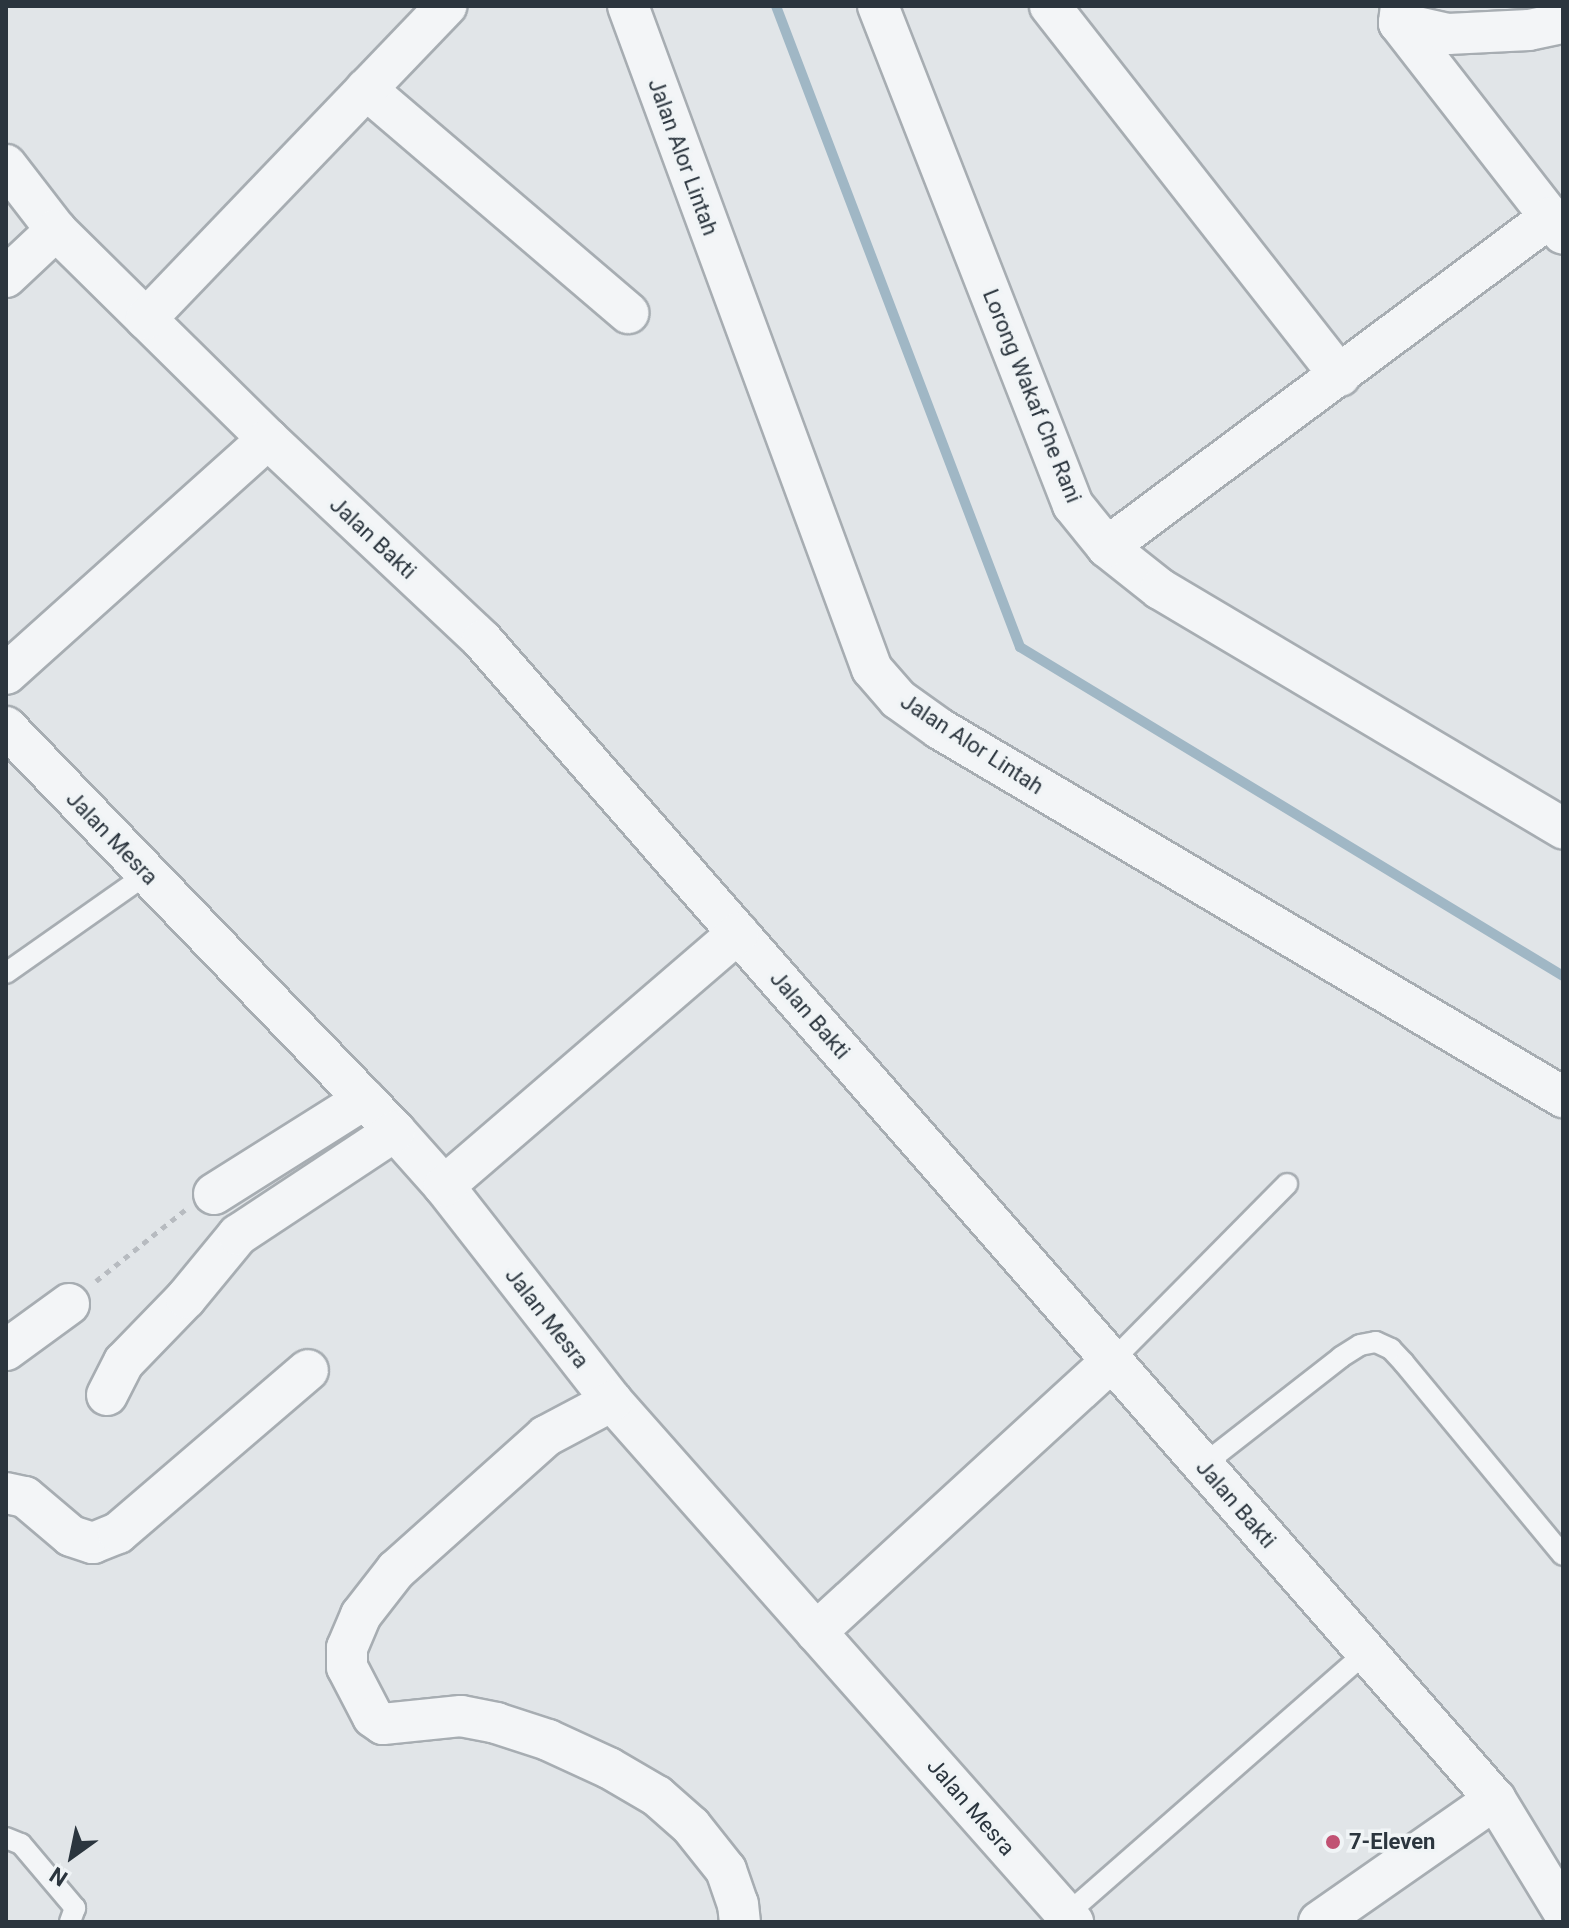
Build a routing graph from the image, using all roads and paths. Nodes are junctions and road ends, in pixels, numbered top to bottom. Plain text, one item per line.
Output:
1 (446, 6) edge
2 (628, 6) edge
3 (878, 6) edge
4 (1050, 6) edge
5 (1400, 14) edge
6 (1563, 23) edge
7 (366, 89) junction
8 (6, 165) edge
9 (1556, 226) edge
10 (56, 230) junction
11 (6, 277) edge
12 (628, 313) dead end
13 (146, 319) junction
14 (1340, 376) junction
15 (268, 439) junction
16 (1107, 547) junction
17 (6, 674) edge
18 (6, 727) edge
19 (1563, 828) edge
20 (147, 874) junction
21 (738, 933) junction
22 (6, 973) edge
23 (1563, 1097) edge
24 (365, 1099) junction
25 (395, 1131) junction
26 (1287, 1184) dead end
27 (444, 1186) junction
28 (214, 1194) joint
29 (69, 1304) joint
30 (6, 1350) edge
31 (1112, 1361) junction
32 (308, 1370) dead end
33 (107, 1395) dead end
34 (612, 1401) junction
35 (1203, 1465) junction
36 (6, 1493) edge
37 (1563, 1555) edge
38 (816, 1632) junction
39 (1366, 1652) junction
40 (1495, 1799) junction
41 (6, 1838) edge
42 (1563, 1911) edge
43 (1070, 1918) edge
44 (70, 1922) edge
45 (740, 1922) edge
46 (1319, 1922) edge

1 - 7 street
2 - 23 street, Jalan Alor Lintah
3 - 16 street, Lorong Wakaf Che Rani
4 - 14 street
5 - 6 street
5 - 9 street
7 - 12 street
7 - 13 street
8 - 10 street, Jalan Bakti
9 - 14 street
10 - 11 street
10 - 13 street, Jalan Bakti
13 - 15 street, Jalan Bakti
14 - 16 street
15 - 17 street
15 - 21 street, Jalan Bakti
16 - 19 street, Lorong Wakaf Che Rani
18 - 20 street, Jalan Mesra
20 - 22 lane
20 - 24 street, Jalan Mesra
21 - 27 street
21 - 31 street, Jalan Bakti
24 - 25 street, Jalan Mesra
24 - 28 street
25 - 27 street, Jalan Mesra
25 - 33 street
26 - 31 lane
27 - 34 street, Jalan Mesra
28 - 29 path
29 - 30 street
31 - 35 street, Jalan Bakti
31 - 38 street
32 - 36 street
34 - 38 street, Jalan Mesra
34 - 45 street
35 - 37 lane
35 - 39 street, Jalan Bakti
38 - 43 street, Jalan Mesra
39 - 40 street, Jalan Bakti
39 - 43 lane
40 - 42 street, Jalan Bakti
40 - 46 street
41 - 44 lane

